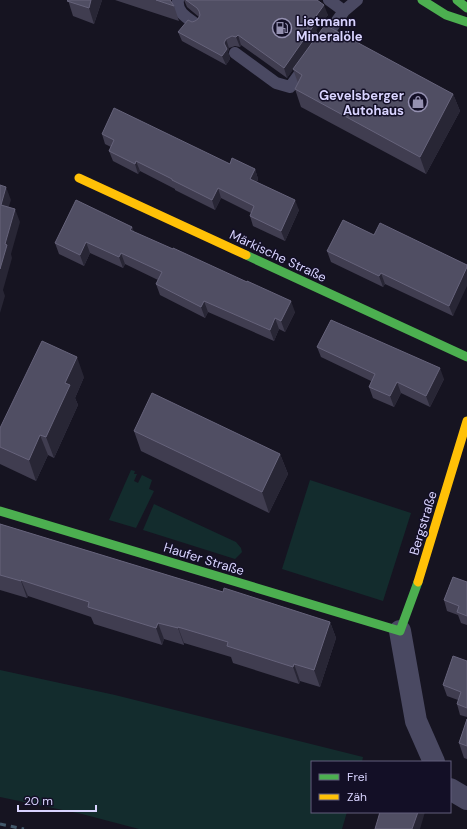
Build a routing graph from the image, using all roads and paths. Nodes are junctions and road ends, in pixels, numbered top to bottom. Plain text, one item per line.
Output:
1 (178, 0) edge
2 (329, 0) edge
3 (357, 0) edge
4 (422, 0) edge
5 (457, 0) edge
6 (467, 8) edge
7 (344, 11) junction
8 (467, 22) edge
9 (196, 24) edge
10 (235, 53) dead end
11 (79, 178) dead end
12 (467, 357) edge
13 (467, 421) edge
14 (0, 511) edge
15 (400, 631) junction
16 (434, 761) edge
17 (451, 790) edge
18 (467, 799) edge

1 - 9 lane
2 - 7 lane
3 - 7 lane
4 - 8 street
5 - 6 street
7 - 10 lane
11 - 12 street, Märkische Straße
13 - 15 street, Bergstraße
14 - 15 street, Haufer Straße
15 - 16 street
17 - 18 street

